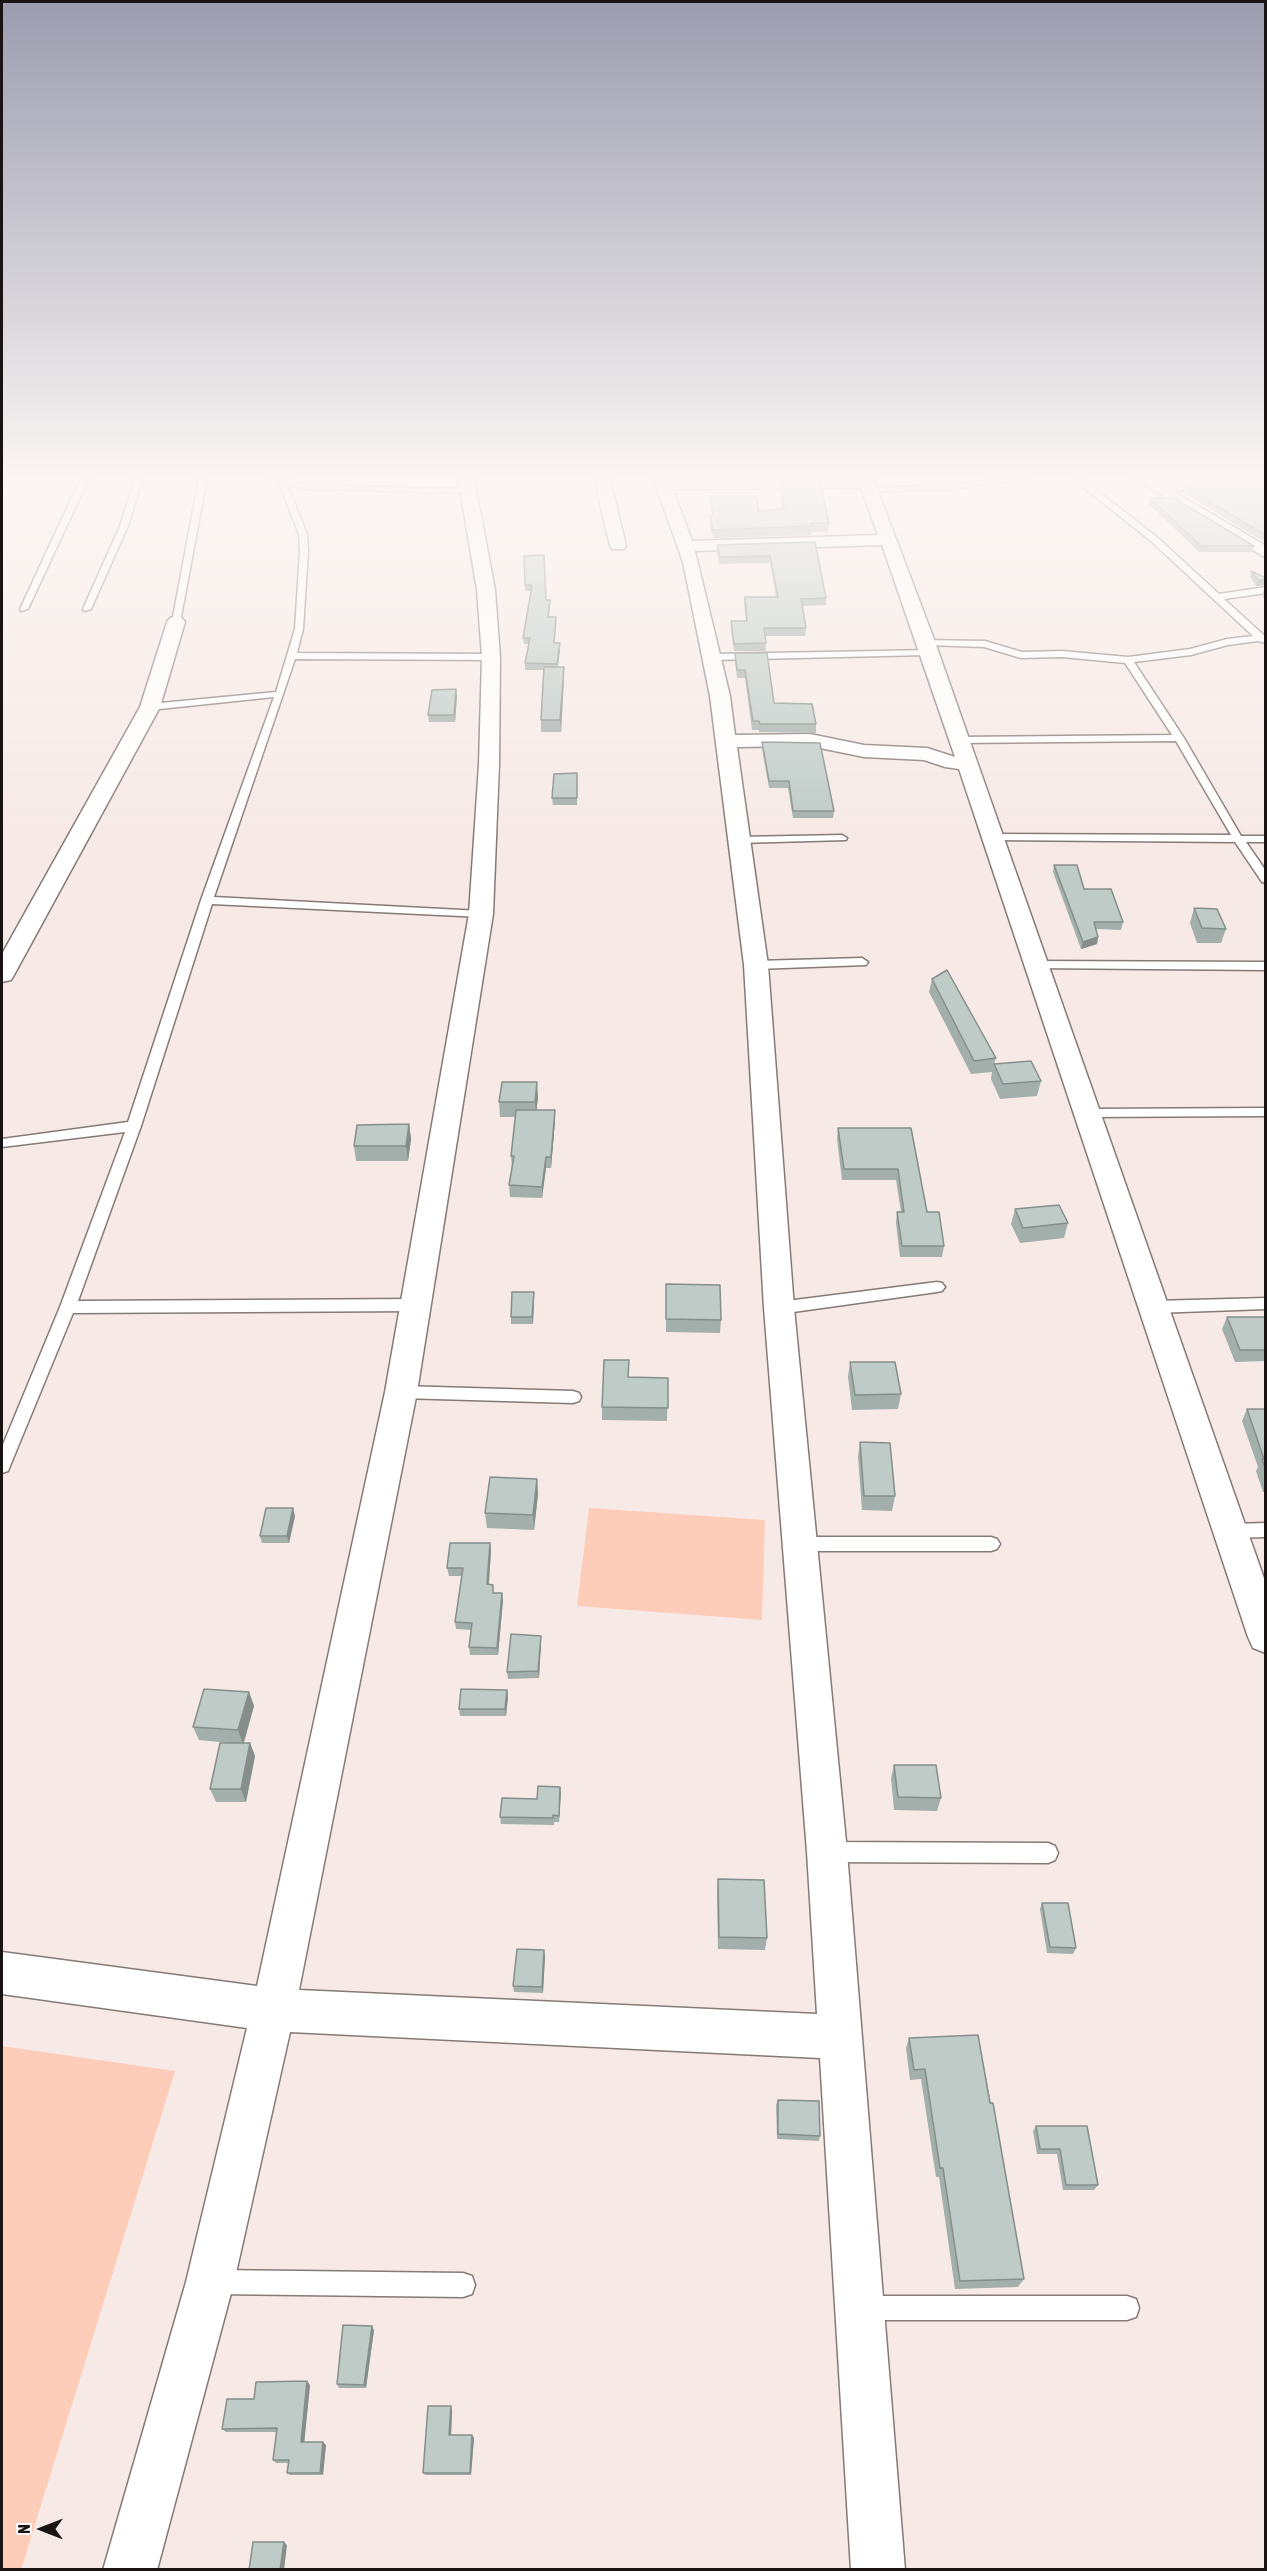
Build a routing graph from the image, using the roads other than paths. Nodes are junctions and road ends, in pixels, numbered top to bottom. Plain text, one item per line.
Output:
1 (29, 598) edge
2 (92, 598) edge
3 (181, 598) edge
4 (301, 598) edge
5 (487, 598) edge
6 (699, 598) edge
7 (908, 598) edge
8 (1219, 598) edge
9 (24, 609) dead end
10 (87, 609) dead end
11 (176, 622) joint
12 (1262, 640) edge
13 (927, 647) junction
14 (291, 656) junction
15 (491, 657) junction
16 (712, 657) junction
17 (1128, 660) junction
18 (280, 694) junction
19 (150, 707) junction
20 (1179, 738) junction
21 (725, 741) junction
22 (962, 751) junction
23 (992, 837) junction
24 (842, 838) dead end
25 (1238, 839) junction
26 (1266, 839) edge
27 (739, 840) junction
28 (1266, 880) edge
29 (207, 900) junction
30 (480, 914) junction
31 (862, 962) dead end
32 (756, 965) junction
33 (1035, 965) junction
34 (1266, 966) edge
35 (2, 975) edge
36 (1266, 1112) edge
37 (1086, 1113) junction
38 (134, 1126) junction
39 (2, 1143) edge
40 (937, 1287) dead end
41 (1266, 1303) edge
42 (417, 1305) junction
43 (68, 1306) junction
44 (1154, 1307) junction
45 (779, 1308) junction
46 (401, 1392) junction
47 (573, 1397) dead end
48 (2, 1466) edge
49 (1266, 1530) edge
50 (1230, 1531) junction
51 (800, 1544) junction
52 (991, 1544) dead end
53 (1266, 1637) edge
54 (827, 1852) junction
55 (1048, 1853) dead end
56 (2, 1973) edge
57 (273, 2010) junction
58 (841, 2037) junction
59 (210, 2282) junction
60 (463, 2285) dead end
61 (861, 2308) junction
62 (1127, 2308) dead end
63 (130, 2570) edge
64 (878, 2570) edge

1 - 9 lane
2 - 10 lane
3 - 11 lane
4 - 14 lane
5 - 15 street
6 - 16 street
7 - 13 street
8 - 12 lane
11 - 19 street
12 - 17 lane
13 - 16 lane
13 - 17 lane
13 - 22 street
14 - 15 lane
14 - 18 lane
15 - 30 street
16 - 21 street
17 - 20 lane
18 - 19 lane
18 - 29 lane
19 - 35 street
20 - 22 lane
20 - 25 lane
21 - 22 street
21 - 27 street
22 - 23 street
23 - 25 lane
23 - 33 street
24 - 27 lane
25 - 26 lane
25 - 28 lane
27 - 32 street
29 - 30 lane
29 - 38 lane
30 - 42 street
31 - 32 lane
32 - 45 street
33 - 34 lane
33 - 37 street
36 - 37 lane
37 - 44 street
38 - 39 lane
38 - 43 lane
40 - 45 lane
41 - 44 lane
42 - 43 lane
42 - 46 street
43 - 48 lane
44 - 50 street
45 - 51 street
46 - 47 lane
46 - 57 street
49 - 50 lane
50 - 53 street
51 - 52 lane
51 - 54 street
54 - 55 lane
54 - 58 street
56 - 57 street
57 - 58 street
57 - 59 street
58 - 61 street
59 - 60 lane
59 - 63 street
61 - 62 lane
61 - 64 street

